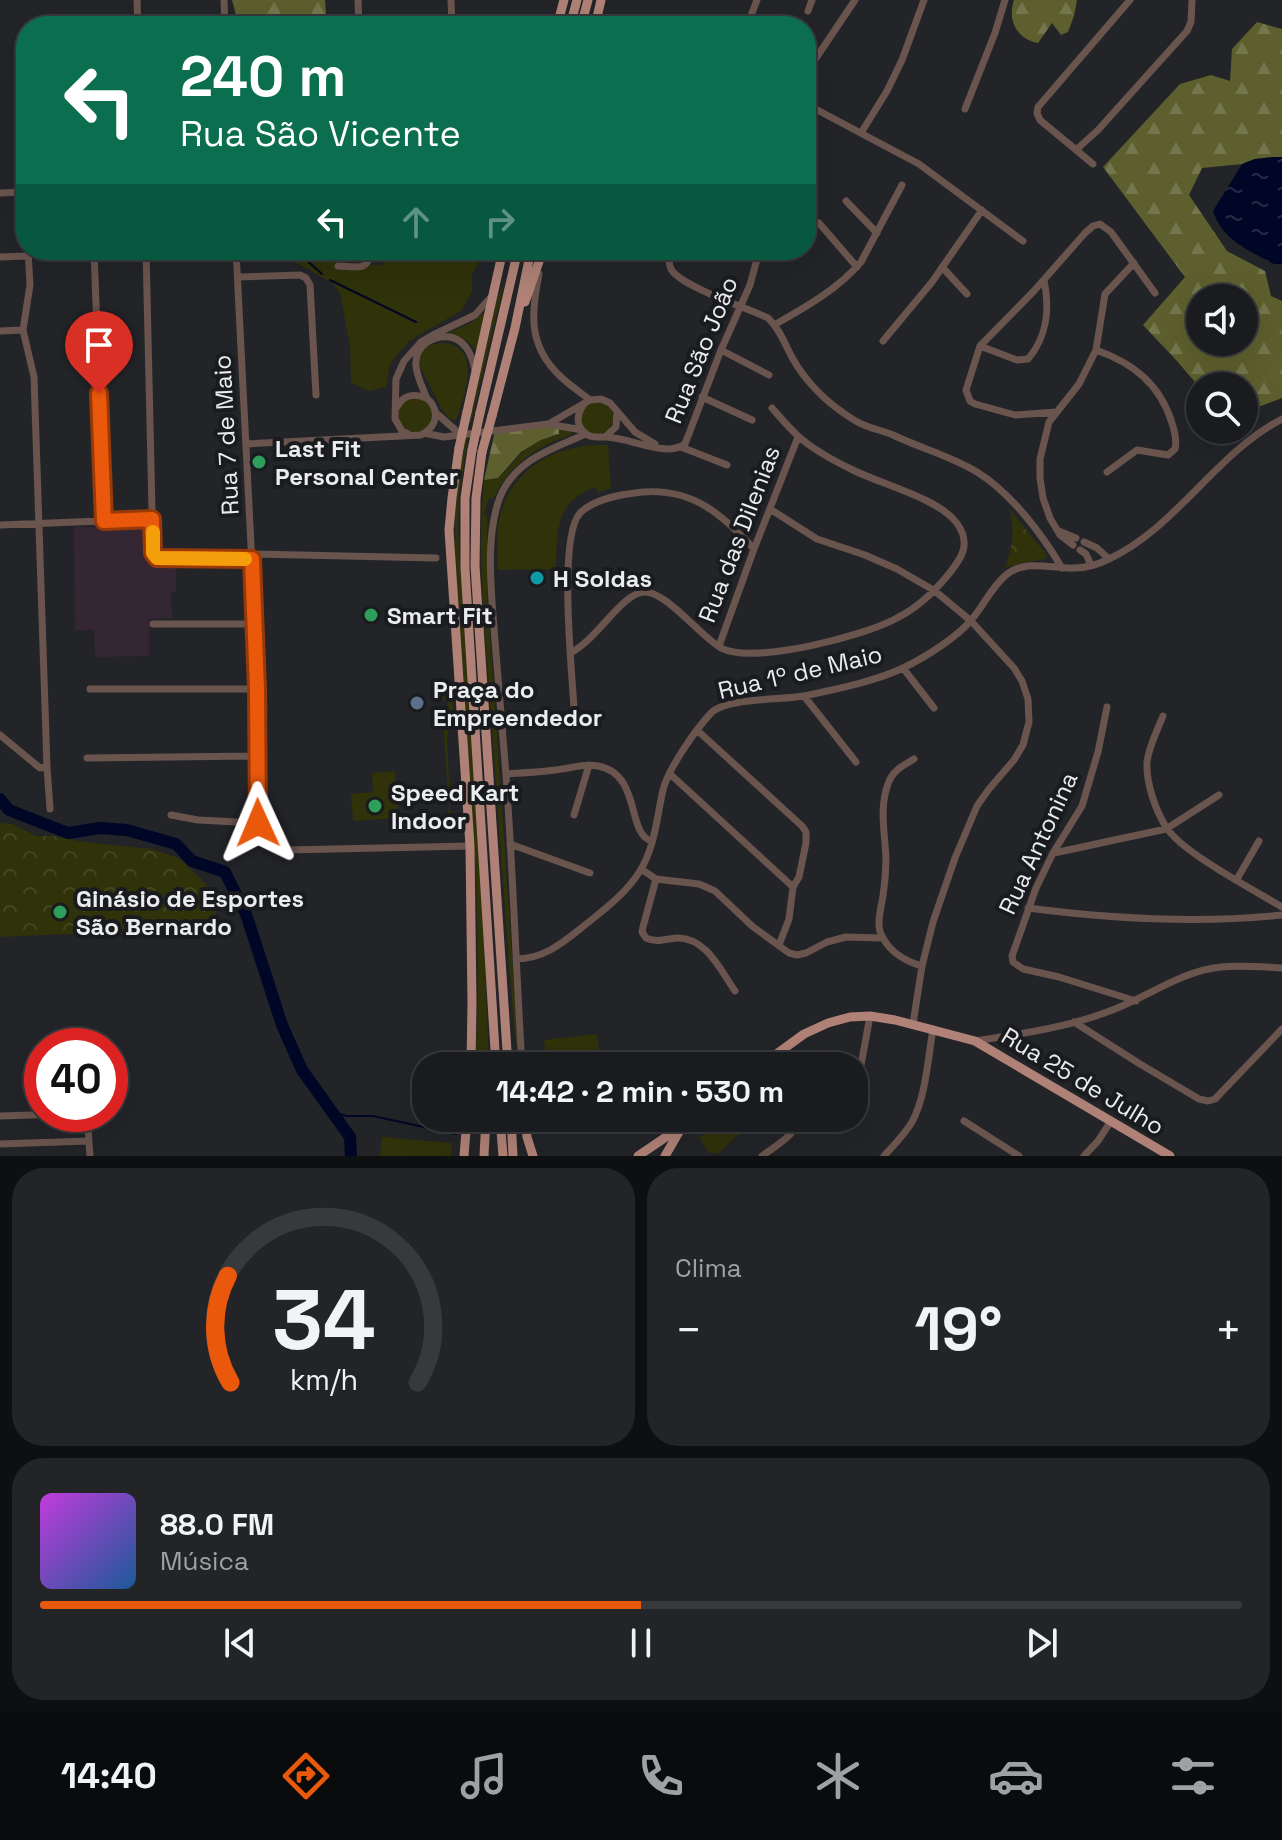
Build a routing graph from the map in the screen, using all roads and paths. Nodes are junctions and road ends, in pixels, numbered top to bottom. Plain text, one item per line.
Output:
1 (812, 0) edge
2 (855, 0) edge
3 (924, 0) edge
4 (1005, 0) edge
5 (1130, 0) edge
6 (1192, 0) edge
7 (808, 11) dead end
8 (816, 58) edge
9 (816, 109) edge
10 (965, 109) dead end
11 (861, 133) junction
12 (1077, 149) junction
13 (1093, 164) dead end
14 (902, 185) dead end
15 (846, 201) dead end
16 (982, 210) junction
17 (819, 223) dead end
18 (877, 233) junction
19 (1023, 241) dead end
20 (28, 260) edge
21 (94, 260) edge
22 (146, 260) edge
23 (237, 260) edge
24 (370, 260) edge
25 (501, 260) edge
26 (511, 260) edge
27 (514, 260) edge
28 (529, 260) edge
29 (540, 260) edge
30 (541, 260) edge
31 (669, 260) edge
32 (756, 260) edge
33 (1134, 263) junction
34 (338, 266) dead end
35 (857, 267) junction
36 (942, 267) junction
37 (238, 277) junction
38 (1044, 280) junction
39 (1155, 293) dead end
40 (967, 294) dead end
41 (493, 295) junction
42 (740, 306) junction
43 (776, 324) junction
44 (515, 328) junction
45 (23, 330) junction
46 (0, 331) edge
47 (883, 341) dead end
48 (980, 346) junction
49 (721, 350) junction
50 (1096, 350) junction
51 (476, 372) junction
52 (769, 375) dead end
53 (316, 395) dead end
54 (702, 397) junction
55 (426, 398) junction
56 (587, 402) junction
57 (772, 408) dead end
58 (396, 409) junction
59 (617, 411) junction
60 (1056, 412) junction
61 (436, 413) junction
62 (1282, 419) edge
63 (752, 420) dead end
64 (397, 424) junction
65 (548, 424) junction
66 (584, 432) junction
67 (424, 433) junction
68 (409, 434) junction
69 (460, 434) junction
70 (390, 436) junction
71 (604, 437) junction
72 (798, 437) junction
73 (246, 444) junction
74 (681, 447) junction
75 (664, 449) junction
76 (477, 451) junction
77 (727, 465) dead end
78 (1107, 472) dead end
79 (770, 509) junction
80 (152, 519) junction
81 (104, 521) junction
82 (40, 524) junction
83 (0, 525) edge
84 (1078, 544) junction
85 (754, 549) junction
86 (252, 556) junction
87 (436, 558) dead end
88 (1109, 559) junction
89 (1091, 565) junction
90 (1062, 568) junction
91 (935, 591) junction
92 (971, 621) junction
93 (153, 624) dead end
94 (255, 624) junction
95 (719, 646) junction
96 (570, 653) junction
97 (903, 668) junction
98 (90, 689) dead end
99 (257, 689) junction
100 (804, 696) junction
101 (1107, 707) dead end
102 (574, 708) dead end
103 (934, 708) dead end
104 (1163, 716) dead end
105 (698, 731) junction
106 (0, 735) edge
107 (257, 756) junction
108 (87, 758) dead end
109 (914, 759) dead end
110 (856, 762) dead end
111 (589, 765) junction
112 (47, 767) junction
113 (506, 774) junction
114 (670, 774) junction
115 (1219, 795) dead end
116 (50, 809) dead end
117 (171, 815) dead end
118 (574, 815) dead end
119 (258, 823) junction
120 (1166, 829) junction
121 (652, 841) junction
122 (1259, 841) dead end
123 (510, 844) junction
124 (470, 846) junction
125 (1053, 853) junction
126 (641, 869) junction
127 (590, 873) dead end
128 (656, 879) junction
129 (1237, 879) junction
130 (793, 887) junction
131 (1282, 907) edge
132 (1028, 908) junction
133 (1282, 915) edge
134 (882, 938) junction
135 (779, 945) junction
136 (516, 959) junction
137 (922, 966) junction
138 (1282, 968) edge
139 (735, 991) dead end
140 (1136, 1001) junction
141 (870, 1016) junction
142 (506, 1019) junction
143 (1074, 1022) junction
144 (913, 1024) junction
145 (933, 1029) junction
146 (1282, 1029) edge
147 (975, 1041) junction
148 (495, 1049) junction
149 (471, 1052) edge
150 (494, 1052) edge
151 (495, 1052) edge
152 (507, 1052) edge
153 (512, 1052) edge
154 (521, 1052) edge
155 (778, 1052) edge
156 (863, 1052) edge
157 (24, 1115) edge
158 (0, 1116) edge
159 (964, 1121) dead end
160 (1111, 1121) junction
161 (88, 1132) edge
162 (466, 1132) edge
163 (485, 1132) edge
164 (501, 1132) edge
165 (512, 1132) edge
166 (526, 1132) edge
167 (676, 1132) edge
168 (679, 1132) edge
169 (792, 1132) edge
170 (88, 1141) junction
171 (0, 1144) edge
172 (90, 1156) edge
173 (464, 1156) edge
174 (484, 1156) edge
175 (503, 1156) edge
176 (513, 1156) edge
177 (533, 1156) edge
178 (638, 1156) edge
179 (665, 1156) edge
180 (762, 1156) edge
181 (884, 1156) edge
182 (1019, 1156) edge
183 (1084, 1156) edge
184 (1170, 1156) edge

1 - 7 street
2 - 8 street
3 - 11 street
4 - 10 street
5 - 12 street
6 - 12 street
9 - 11 street
11 - 16 street
12 - 13 street
14 - 18 street
15 - 18 street
16 - 19 street
16 - 36 street
17 - 35 street
18 - 35 street
20 - 45 street
21 - 81 street
22 - 80 street
23 - 37 street, Rua 7 de Maio
24 - 34 street
25 - 41 main road
26 - 41 main road
27 - 76 main road, bridge
28 - 44 main road
29 - 44 main road
30 - 56 street
31 - 42 street
32 - 42 street, Rua São João
33 - 38 street
33 - 39 street
33 - 50 street
35 - 43 street
36 - 40 street
36 - 47 street
37 - 53 street
37 - 73 street, Rua 7 de Maio
38 - 48 street
38 - 48 street
41 - 51 main road
41 - 58 street
42 - 43 street
42 - 49 street, Rua São João
43 - 90 street
44 - 76 main road, bridge
45 - 46 street
45 - 82 street
48 - 60 street
49 - 52 street
49 - 54 street, Rua São João
50 - 60 street
50 - 78 street
51 - 55 street
51 - 124 main road, bridge
54 - 63 street
54 - 74 street, Rua São João
55 - 58 street
55 - 61 street
56 - 59 street
56 - 65 street
56 - 66 street
57 - 72 street
58 - 64 street
59 - 71 street
59 - 75 street, Rua São João
60 - 84 street
61 - 67 street
61 - 69 street
62 - 88 street, Rua 1º de Maio
64 - 68 street
64 - 70 street
65 - 66 street
65 - 69 street
66 - 71 street
66 - 113 street
67 - 68 street
67 - 69 street
68 - 70 street
70 - 73 street
71 - 75 street, Rua São João
72 - 79 street, Rua das Dilenias
72 - 91 street
73 - 86 street, Rua 7 de Maio
74 - 75 street, Rua São João
74 - 77 street
76 - 142 main road
76 - 148 main road
79 - 85 street, Rua das Dilenias
79 - 91 street
80 - 81 street
80 - 86 street
81 - 82 street
82 - 83 street
82 - 112 street
84 - 88 street
84 - 89 street
85 - 95 street, Rua das Dilenias
85 - 96 street
86 - 87 street
86 - 94 street, Rua 7 de Maio
88 - 89 street, Rua 1º de Maio
89 - 90 street, Rua 1º de Maio
90 - 92 street, Rua 1º de Maio
91 - 92 street
91 - 95 street
92 - 97 street, Rua 1º de Maio
92 - 137 street
93 - 94 street
94 - 99 street, Rua 7 de Maio
95 - 96 street
96 - 102 street
97 - 100 street, Rua 1º de Maio
97 - 103 street
98 - 99 street
99 - 107 street, Rua 7 de Maio
100 - 105 street, Rua 1º de Maio
100 - 110 street
101 - 125 street, Rua Antonina
104 - 120 street
105 - 114 street, Rua 1º de Maio
105 - 130 street
106 - 112 street
107 - 108 street
107 - 119 street, Rua 7 de Maio
109 - 134 street
111 - 113 street
111 - 118 street
111 - 121 street
112 - 116 street
113 - 123 street
114 - 121 street, Rua 1º de Maio
114 - 130 street
115 - 120 street
117 - 119 street
119 - 124 street
120 - 125 street
120 - 129 street
121 - 126 street, Rua 1º de Maio
122 - 129 street
123 - 127 street
123 - 136 street
124 - 149 main road
125 - 132 street, Rua Antonina
126 - 128 street
126 - 136 street, Rua 1º de Maio
128 - 135 street
128 - 139 street
129 - 131 street
130 - 135 street
132 - 133 street
132 - 140 street, Rua Antonina
134 - 135 street
134 - 137 street
136 - 154 street
137 - 144 street
138 - 140 street
140 - 143 street
141 - 144 main road, Rua 25 de Julho
141 - 155 main road, Rua 25 de Julho
141 - 156 street
142 - 152 main road
142 - 153 main road
143 - 146 street
143 - 147 street
144 - 145 main road, Rua 25 de Julho
145 - 147 main road, Rua 25 de Julho
145 - 181 street
147 - 160 main road, Rua 25 de Julho
148 - 150 main road
148 - 151 main road
157 - 158 street
159 - 182 street
160 - 183 street
160 - 184 main road, Rua 25 de Julho
161 - 170 street
162 - 173 main road
163 - 174 main road
164 - 175 main road
165 - 176 main road
166 - 177 main road
167 - 178 main road
168 - 179 main road
169 - 180 street
170 - 171 street
170 - 172 street

